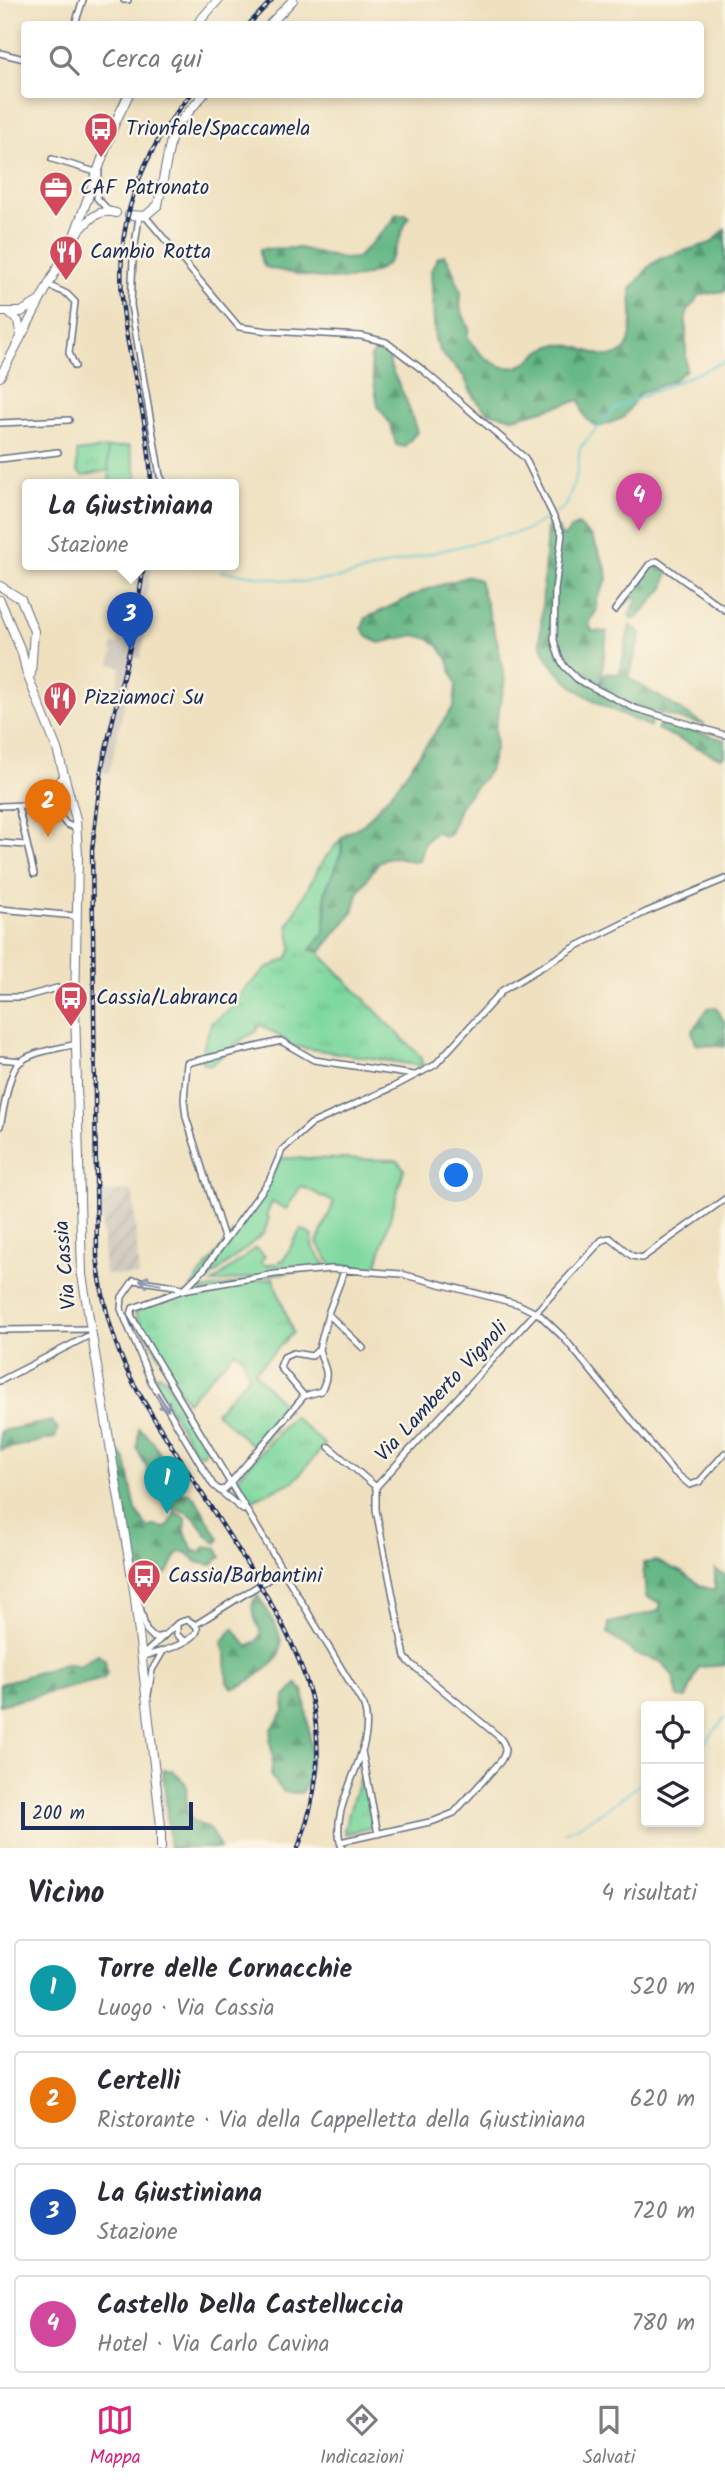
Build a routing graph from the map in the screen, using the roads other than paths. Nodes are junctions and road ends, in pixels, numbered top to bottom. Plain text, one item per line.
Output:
1 (83, 0) edge
2 (218, 0) edge
3 (293, 0) edge
4 (76, 21) edge
5 (200, 21) edge
6 (273, 21) edge
7 (0, 53) edge
8 (21, 58) edge
9 (127, 98) edge
10 (201, 98) edge
11 (52, 159) dead end
12 (99, 173) junction
13 (113, 212) joint
14 (138, 216) junction
15 (74, 236) junction
16 (48, 285) junction
17 (41, 300) junction
18 (4, 313) edge
19 (20, 339) junction
20 (75, 366) dead end
21 (0, 377) edge
22 (69, 420) dead end
23 (0, 423) edge
24 (58, 452) dead end
25 (0, 458) edge
26 (162, 479) edge
27 (0, 586) edge
28 (12, 594) junction
29 (1, 603) edge
30 (615, 610) dead end
31 (725, 610) edge
32 (35, 637) junction
33 (18, 642) junction
34 (31, 680) junction
35 (725, 735) edge
36 (65, 774) junction
37 (50, 804) junction
38 (0, 806) edge
39 (18, 806) junction
40 (77, 829) junction
41 (0, 843) edge
42 (26, 845) junction
43 (34, 874) dead end
44 (725, 879) edge
45 (0, 909) edge
46 (76, 916) junction
47 (0, 997) edge
48 (75, 1007) junction
49 (76, 1044) junction
50 (0, 1059) edge
51 (22, 1061) junction
52 (415, 1076) junction
53 (0, 1126) edge
54 (725, 1199) edge
55 (225, 1241) junction
56 (345, 1269) junction
57 (183, 1290) junction
58 (124, 1294) junction
59 (134, 1308) junction
60 (536, 1313) junction
61 (328, 1314) junction
62 (0, 1330) edge
63 (90, 1332) junction
64 (143, 1337) junction
65 (133, 1340) junction
66 (363, 1348) dead end
67 (319, 1349) junction
68 (161, 1366) junction
69 (148, 1374) junction
70 (0, 1381) edge
71 (304, 1396) junction
72 (329, 1447) dead end
73 (725, 1453) edge
74 (212, 1454) junction
75 (199, 1462) junction
76 (229, 1484) junction
77 (376, 1488) junction
78 (219, 1490) junction
79 (248, 1515) junction
80 (282, 1572) junction
81 (134, 1590) junction
82 (178, 1623) junction
83 (195, 1625) junction
84 (166, 1635) junction
85 (188, 1641) junction
86 (164, 1650) junction
87 (142, 1656) junction
88 (147, 1698) junction
89 (362, 1749) junction
90 (378, 1834) junction
91 (341, 1845) edge
92 (163, 1848) edge

1 - 4 street
2 - 5 main road
3 - 6 main road
7 - 8 street
9 - 12 main road
10 - 14 main road
11 - 12 street
12 - 13 street
12 - 15 main road
13 - 15 main road
14 - 26 street
14 - 35 street
15 - 16 main road
16 - 17 main road
16 - 20 street
17 - 18 main road
17 - 19 main road
18 - 19 main road
19 - 21 main road
22 - 23 street
24 - 25 street
27 - 28 main road, Via Cassia
28 - 29 main road, Via Cassia
28 - 32 main road, Via Cassia
29 - 33 main road, Via Cassia
30 - 31 street
32 - 33 main road
32 - 34 main road, Via Cassia
33 - 34 main road, Via Cassia
34 - 36 main road, Via Cassia
36 - 37 street
36 - 40 main road, Via Cassia
37 - 39 street
37 - 40 street
38 - 39 street
39 - 42 street
40 - 46 main road, Via Cassia
41 - 42 street
42 - 43 street
44 - 52 street
45 - 46 street
46 - 48 main road, Via Cassia
47 - 48 street
48 - 49 main road, Via Cassia
49 - 51 street
49 - 63 main road, Via Cassia
50 - 51 street
51 - 53 street
52 - 55 street
52 - 55 street
54 - 60 street, Via Lamberto Vignoli
55 - 57 street
56 - 57 street
56 - 60 street
56 - 61 street
57 -> 58 street
57 - 59 street
58 - 59 street
58 - 65 street
59 - 64 street
60 - 73 street
60 - 77 street, Via Lamberto Vignoli
61 - 66 street
61 - 67 street
62 - 63 street
63 - 70 street
63 - 81 main road, Via Cassia
64 - 65 street
64 - 68 street
65 - 69 street
67 - 71 street
67 - 71 street
68 - 69 street
68 - 74 street
69 -> 75 street
71 - 76 street
72 - 77 street
74 - 75 street
74 - 76 street
75 - 78 street
76 - 78 street
76 - 79 street
77 - 90 street, Via Lamberto Vignoli
78 - 79 street
79 - 80 street
80 - 83 street
80 - 89 street
81 - 84 street
81 - 87 main road, Via Cassia
82 - 83 street
82 - 84 street
82 - 85 street
83 - 85 street
84 - 87 street
85 - 86 street
86 - 87 street
86 - 88 street
87 - 88 main road, Via Cassia
88 - 92 main road, Via Cassia
89 - 90 street
89 - 91 street
90 - 91 street, Via Lamberto Vignoli

